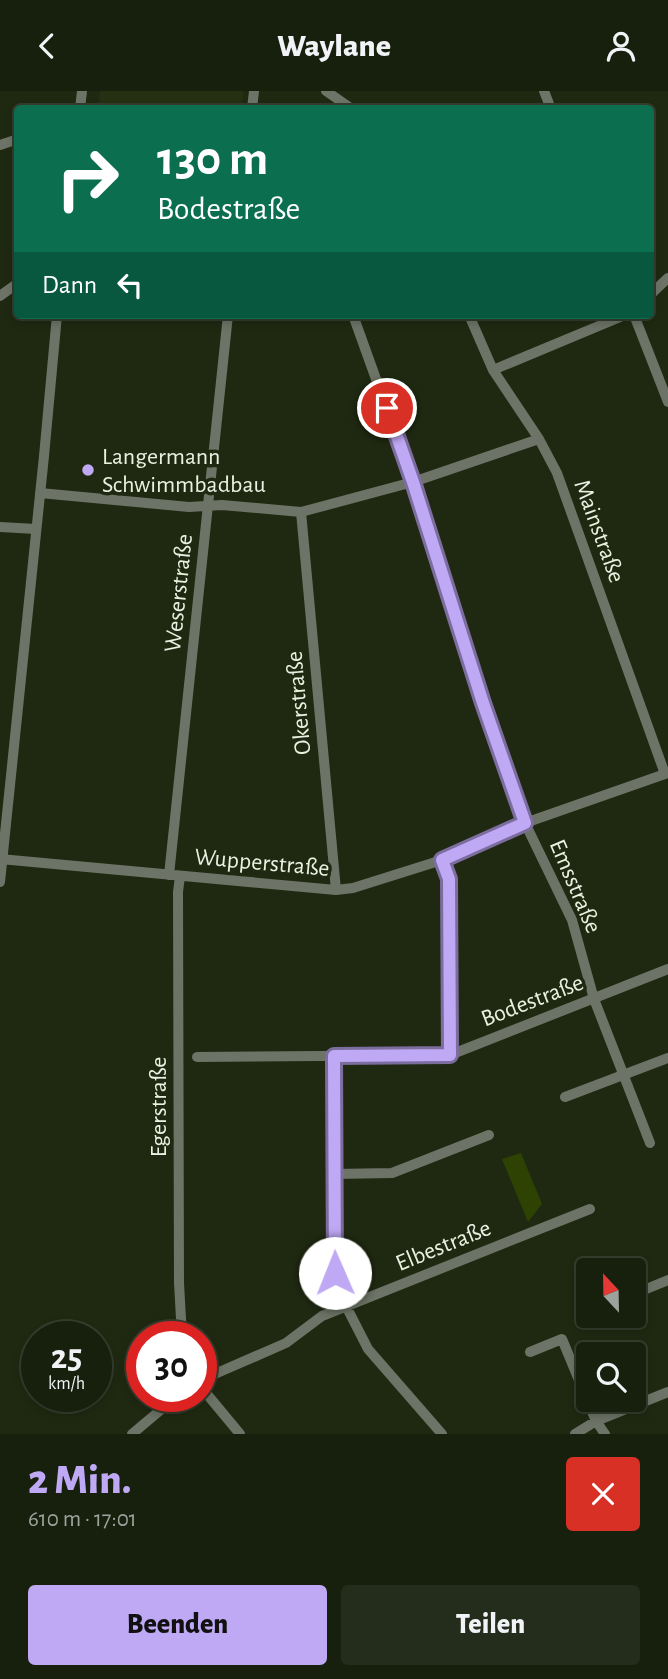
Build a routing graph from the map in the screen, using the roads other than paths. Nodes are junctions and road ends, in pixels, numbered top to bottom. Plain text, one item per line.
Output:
1 (326, 91) edge
2 (346, 105) edge
3 (668, 278) edge
4 (654, 291) edge
5 (57, 319) edge
6 (228, 319) edge
7 (354, 319) edge
8 (471, 319) edge
9 (615, 319) edge
10 (636, 319) edge
11 (493, 370) junction
12 (668, 402) edge
13 (539, 439) junction
14 (413, 482) junction
15 (40, 493) junction
16 (208, 507) junction
17 (301, 512) junction
18 (0, 527) edge
19 (37, 529) junction
20 (666, 773) edge
21 (525, 823) junction
22 (1, 859) edge
23 (442, 860) junction
24 (174, 876) junction
25 (0, 882) edge
26 (336, 890) junction
27 (668, 969) edge
28 (594, 999) junction
29 (450, 1055) junction
30 (334, 1056) junction
31 (197, 1057) dead end
32 (668, 1058) edge
33 (624, 1074) junction
34 (565, 1097) dead end
35 (489, 1135) dead end
36 (650, 1143) dead end
37 (334, 1174) junction
38 (590, 1209) dead end
39 (668, 1280) edge
40 (646, 1289) edge
41 (346, 1306) junction
42 (181, 1321) edge
43 (530, 1352) dead end
44 (217, 1373) edge
45 (668, 1392) edge
46 (217, 1406) edge
47 (158, 1412) edge
48 (596, 1422) junction
49 (132, 1434) edge
50 (240, 1434) edge
51 (442, 1434) edge
52 (575, 1434) edge
53 (605, 1434) edge

1 - 2 street
3 - 4 street
5 - 15 street
6 - 16 street, Weserstraße
7 - 14 street, Emsstraße
8 - 11 street, Mainstraße
9 - 11 street
10 - 12 street
11 - 13 street, Mainstraße
13 - 14 street
13 - 20 street, Mainstraße
14 - 17 street
14 - 21 street, Emsstraße
15 - 16 street
15 - 19 street
16 - 17 street
16 - 24 street, Weserstraße
17 - 26 street, Okerstraße
18 - 19 street
19 - 22 street
20 - 21 street, Wupperstraße
21 - 23 street, Wupperstraße
21 - 28 street, Emsstraße
22 - 24 street, Wupperstraße
22 - 25 street
23 - 26 street, Wupperstraße
23 - 29 street
24 - 26 street, Wupperstraße
24 - 42 street, Egerstraße
27 - 28 street, Bodestraße
28 - 29 street, Bodestraße
28 - 33 street, Emsstraße
29 - 30 street, Bodestraße
30 - 31 street, Bodestraße
30 - 37 street
32 - 33 street
33 - 34 street
33 - 36 street, Emsstraße
35 - 37 street
37 - 41 street
38 - 41 street, Elbestraße
39 - 40 street
41 - 44 street, Elbestraße
41 - 51 street
43 - 48 street
45 - 48 street
46 - 50 street
47 - 49 street
48 - 52 street
48 - 53 street

